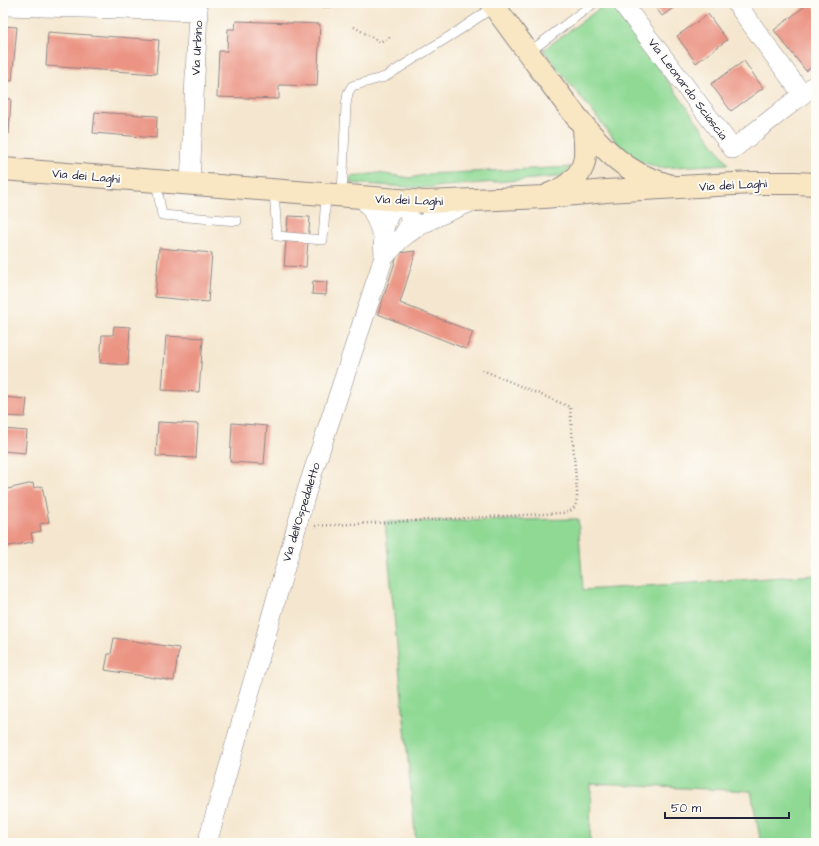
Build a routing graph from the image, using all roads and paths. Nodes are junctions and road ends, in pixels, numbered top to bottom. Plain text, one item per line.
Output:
1 (594, 3) edge
2 (622, 3) edge
3 (736, 3) edge
4 (494, 5) edge
5 (3, 6) edge
6 (199, 7) edge
7 (354, 27) dead end
8 (392, 36) dead end
9 (528, 53) junction
10 (809, 89) edge
11 (584, 126) junction
12 (613, 156) junction
13 (583, 165) junction
14 (3, 169) edge
15 (156, 181) junction
16 (190, 184) junction
17 (816, 184) edge
18 (675, 187) junction
19 (274, 190) junction
20 (606, 191) junction
21 (344, 196) junction
22 (544, 197) junction
23 (402, 200) junction
24 (476, 200) junction
25 (237, 221) dead end
26 (388, 246) junction
27 (480, 369) dead end
28 (296, 527) junction
29 (209, 840) edge

1 - 9 lane
2 - 10 street, Via Leonardo Sciascia
3 - 10 street
4 - 9 main road
4 - 21 lane
5 - 6 street, Via Urbino
6 - 16 street, Via Urbino
7 - 8 path
9 - 11 main road
11 - 12 main road
11 - 13 main road
12 - 18 main road
12 - 20 main road
13 - 20 main road
13 - 22 main road
14 - 15 main road, Via dei Laghi
15 - 16 main road, Via dei Laghi
15 - 25 lane
16 - 19 main road, Via dei Laghi
17 - 18 main road, Via dei Laghi
18 - 20 main road, Via dei Laghi
19 - 21 main road, Via dei Laghi
19 - 21 lane
20 - 22 main road, Via dei Laghi
21 - 23 main road, Via dei Laghi
21 - 26 street
22 - 24 main road, Via dei Laghi
23 - 24 main road, Via dei Laghi
23 - 26 street, Via dell'Ospedaletto
24 - 26 street
26 - 28 street, Via dell'Ospedaletto
27 - 28 path
28 - 29 street, Via dell'Ospedaletto

